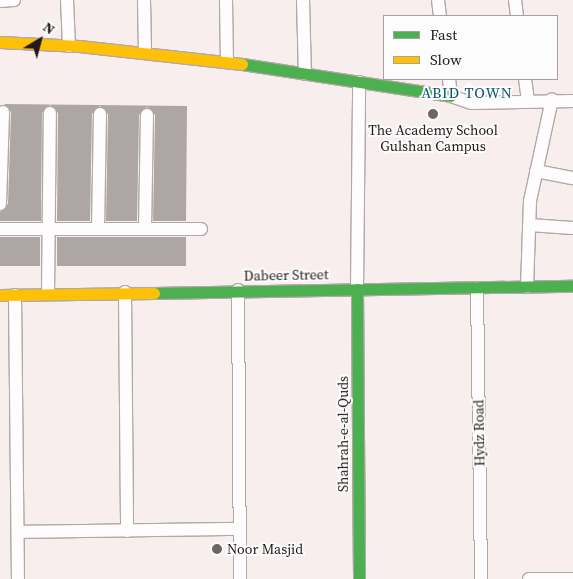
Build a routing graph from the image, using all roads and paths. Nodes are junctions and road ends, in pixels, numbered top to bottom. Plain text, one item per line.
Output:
1 (14, 0) edge
2 (67, 0) edge
3 (144, 0) edge
4 (226, 0) edge
5 (303, 0) edge
6 (438, 0) edge
7 (515, 0) edge
8 (0, 1) edge
9 (440, 15) edge
10 (517, 15) edge
11 (0, 42) edge
12 (69, 46) junction
13 (145, 53) junction
14 (228, 62) junction
15 (305, 74) junction
16 (449, 80) edge
17 (525, 80) edge
18 (358, 82) junction
19 (451, 96) junction
20 (552, 99) junction
21 (528, 100) junction
22 (573, 101) edge
23 (3, 112) dead end
24 (50, 113) dead end
25 (100, 114) dead end
26 (148, 116) dead end
27 (536, 171) junction
28 (573, 178) edge
29 (0, 204) edge
30 (529, 225) junction
31 (573, 228) edge
32 (0, 229) edge
33 (47, 229) junction
34 (98, 229) junction
35 (145, 229) junction
36 (201, 229) dead end
37 (573, 286) edge
38 (527, 287) junction
39 (477, 288) junction
40 (357, 289) junction
41 (238, 290) junction
42 (124, 292) junction
43 (48, 293) junction
44 (0, 295) edge
45 (14, 295) junction
46 (239, 529) junction
47 (127, 531) junction
48 (18, 532) junction
49 (18, 579) edge
50 (240, 579) edge
51 (359, 579) edge
52 (481, 579) edge
53 (529, 579) edge
54 (573, 579) edge

1 - 8 street
2 - 12 street
3 - 13 street
4 - 14 street
5 - 15 street
6 - 9 street
7 - 10 street
11 - 12 street
12 - 13 street
13 - 14 street
14 - 15 street
15 - 18 street
16 - 19 street
17 - 21 street
18 - 19 street
18 - 40 street
19 - 21 street
20 - 21 street
20 - 22 street
20 - 27 street
23 - 29 street
24 - 33 street
25 - 34 street
26 - 35 street
27 - 28 street
27 - 30 street
30 - 31 street
30 - 38 street
32 - 33 street
33 - 34 street
33 - 43 street
34 - 35 street
35 - 36 street
37 - 38 street, Dabeer Street
38 - 39 street, Dabeer Street
39 - 40 street, Dabeer Street
39 - 52 street, Hydz Road
40 - 41 street, Dabeer Street
40 - 51 street, Shahrah-e-al-Quds
41 - 42 street, Dabeer Street
41 - 46 street
42 - 43 street, Dabeer Street
42 - 47 street
43 - 45 street, Dabeer Street
44 - 45 street, Dabeer Street
45 - 48 street
46 - 47 street
46 - 50 street
47 - 48 street
48 - 49 street
53 - 54 street

